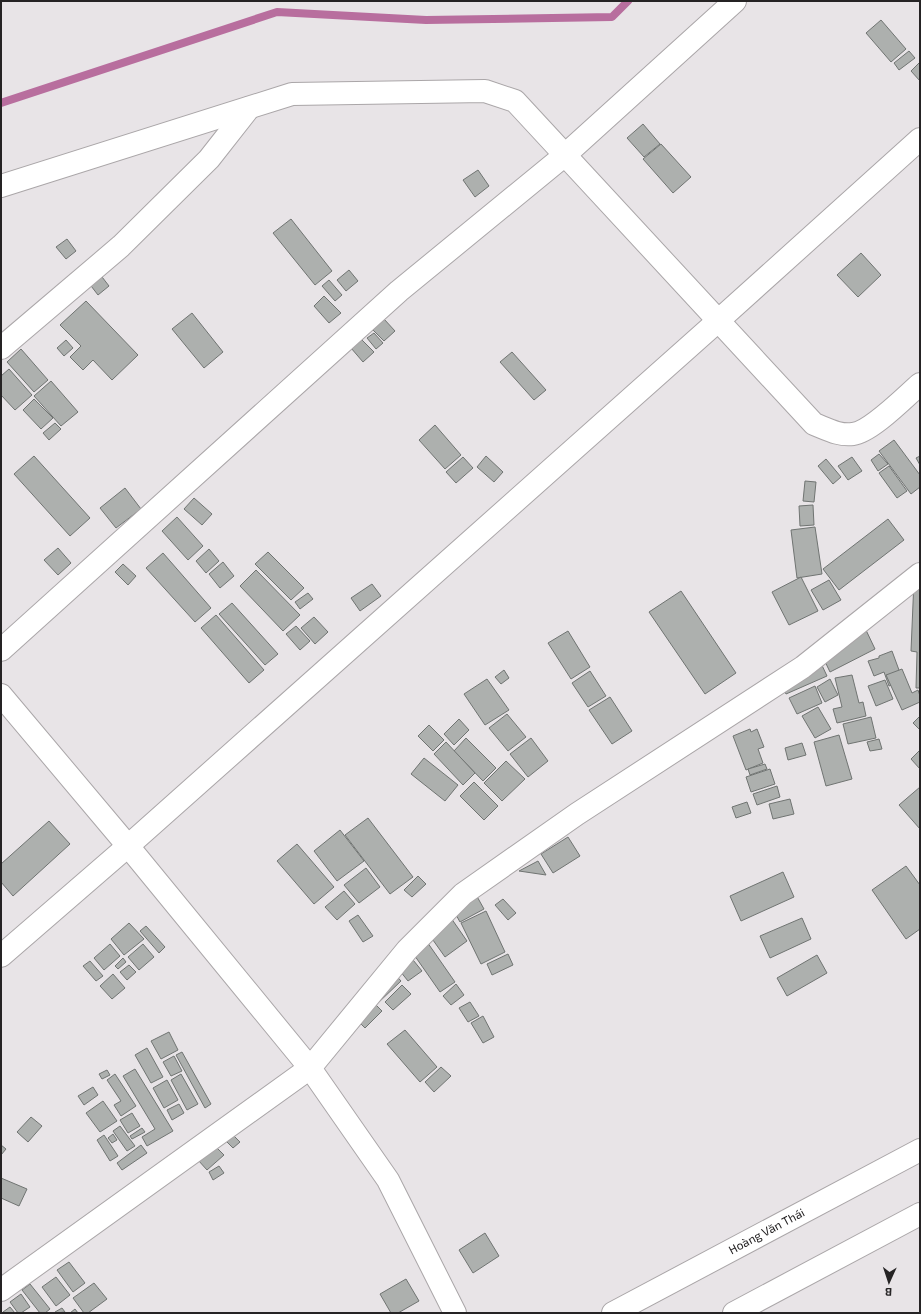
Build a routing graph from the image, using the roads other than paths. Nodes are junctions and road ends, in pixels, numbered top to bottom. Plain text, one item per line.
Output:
1 (735, 1) edge
2 (249, 108) junction
3 (920, 139) edge
4 (566, 155) junction
5 (1, 186) edge
6 (719, 320) junction
7 (1, 348) edge
8 (920, 384) edge
9 (920, 574) edge
10 (1, 650) edge
11 (1, 695) edge
12 (128, 846) junction
13 (1, 956) edge
14 (310, 1068) junction
15 (920, 1150) edge
16 (920, 1214) edge
17 (1, 1290) edge
18 (455, 1313) edge
19 (613, 1313) edge
20 (734, 1313) edge

1 - 4 street
2 - 4 street
2 - 5 street
2 - 7 street
3 - 6 street
4 - 6 street
4 - 10 street
6 - 8 street
6 - 12 street
9 - 14 street
11 - 12 street
12 - 13 street
12 - 14 street
14 - 17 street
14 - 18 street
15 - 19 street, Hoàng Văn Thái
16 - 20 street

